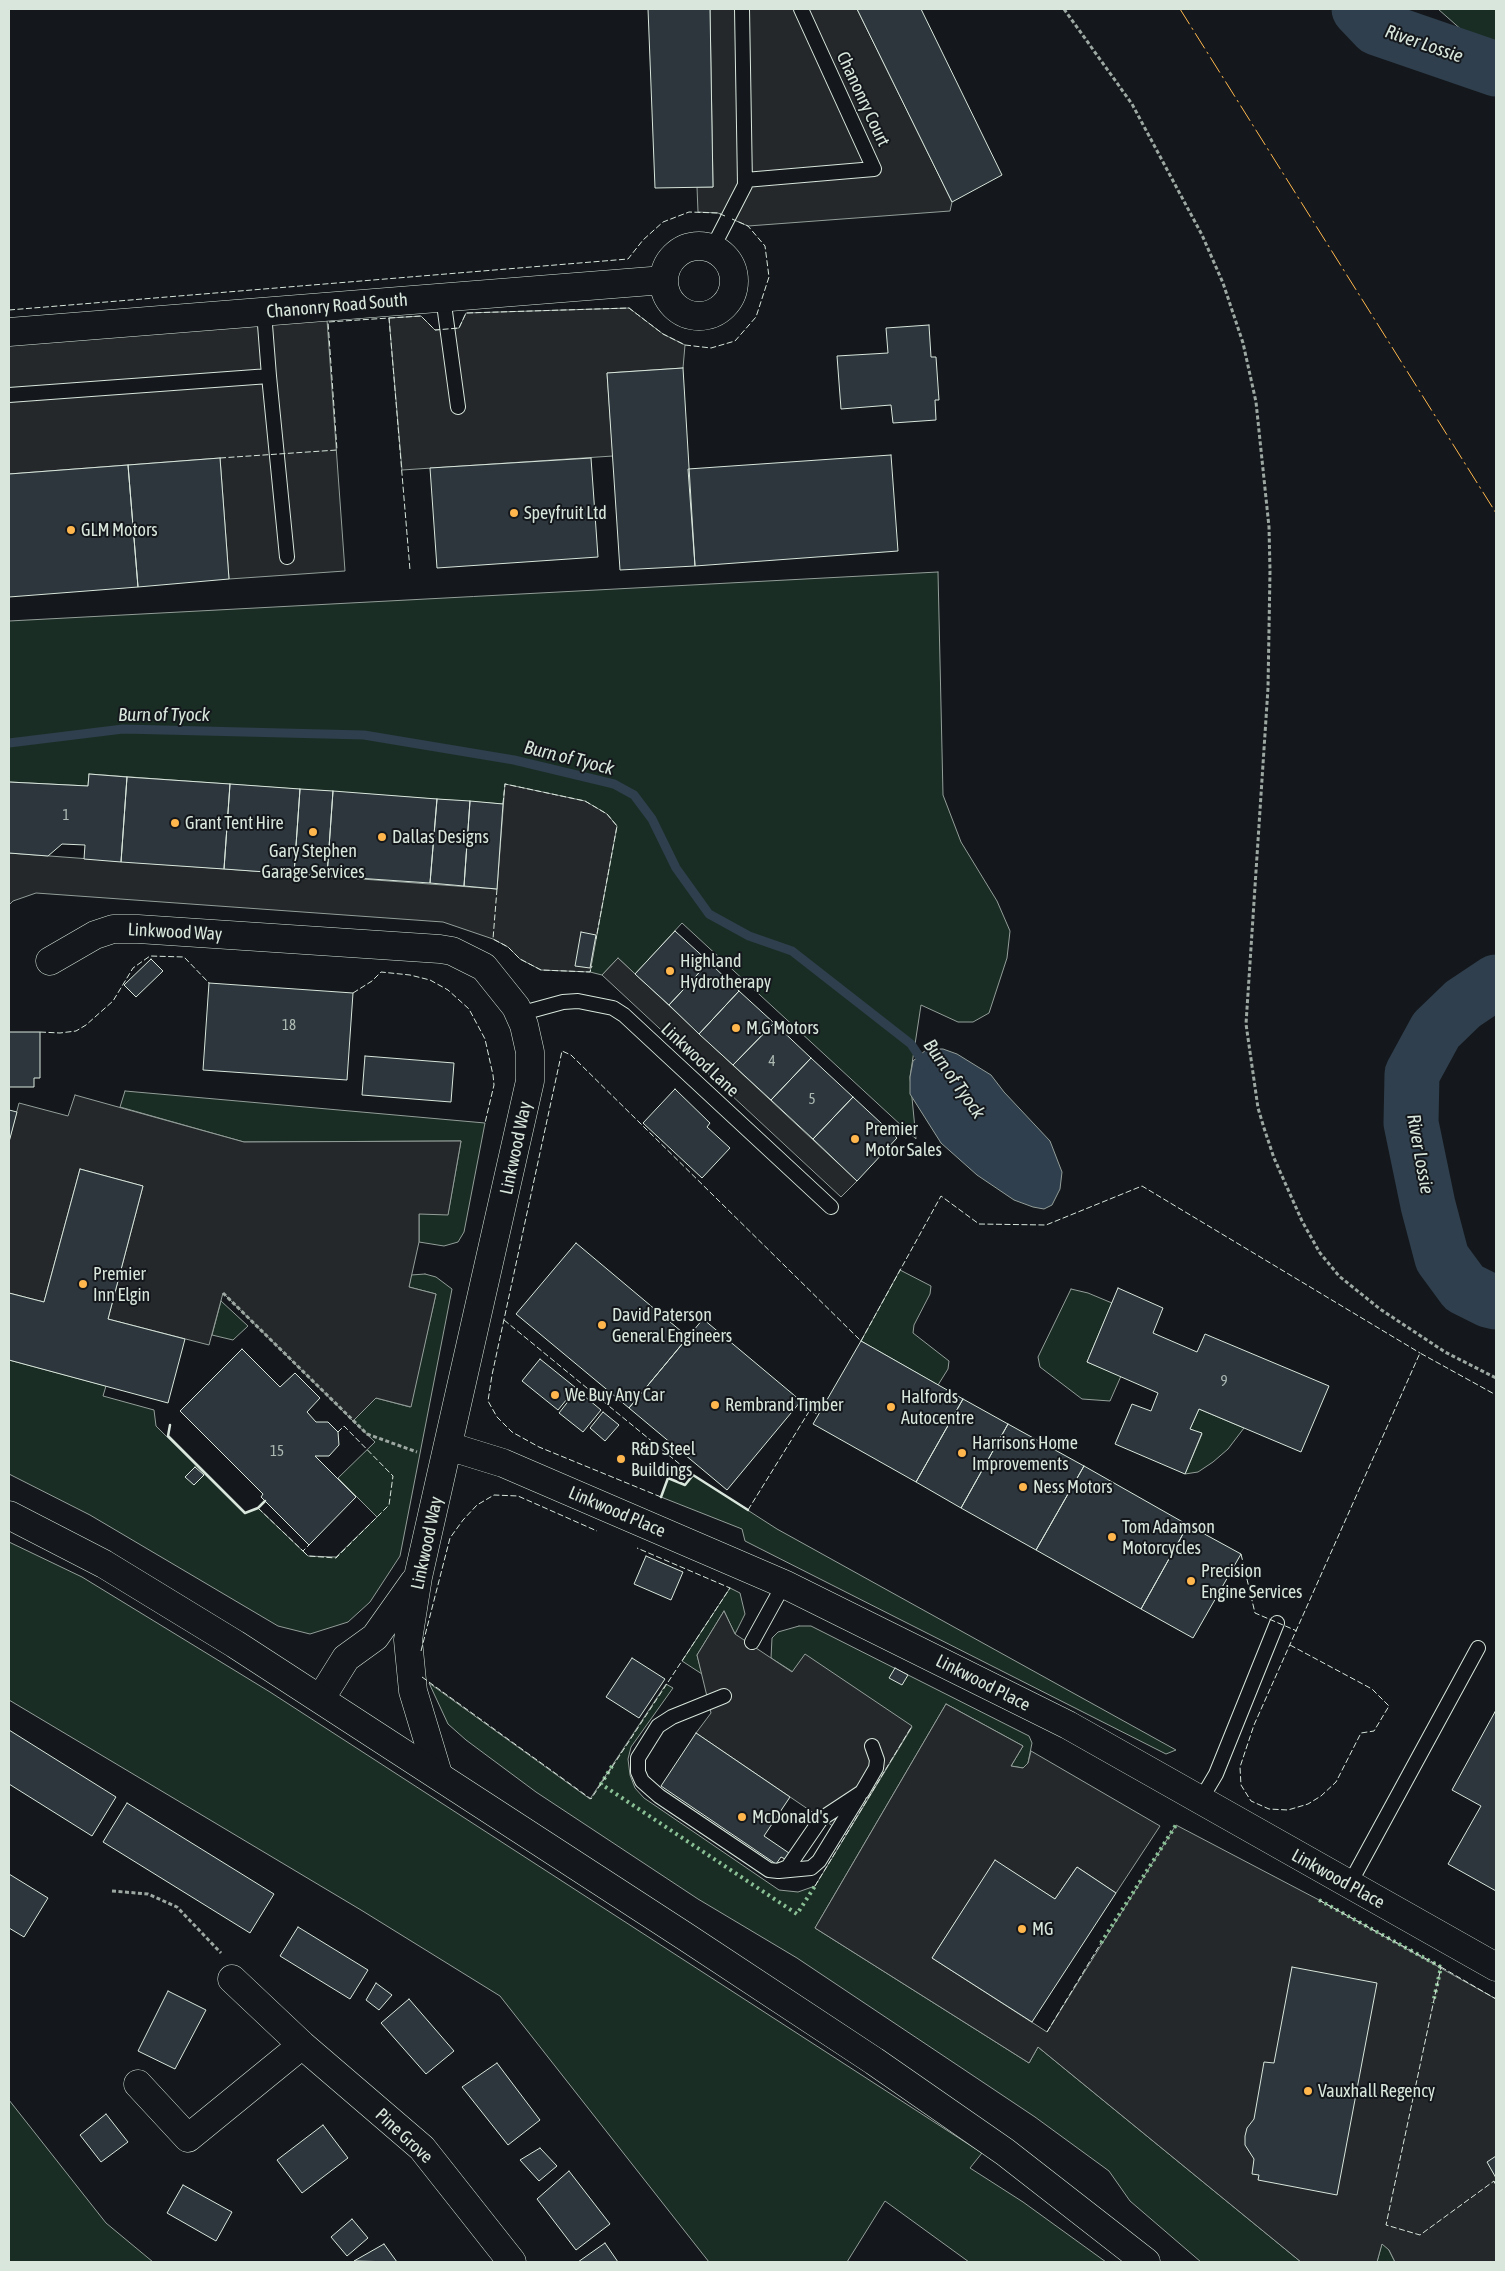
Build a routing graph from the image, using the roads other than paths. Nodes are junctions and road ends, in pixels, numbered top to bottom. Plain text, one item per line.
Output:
1 (742, 9) edge
2 (801, 9) edge
3 (745, 180) junction
4 (712, 249) junction
5 (664, 280) junction
6 (443, 297) junction
7 (264, 312) junction
8 (9, 332) edge
9 (270, 376) junction
10 (9, 395) edge
11 (458, 407) dead end
12 (287, 556) dead end
13 (50, 961) dead end
14 (519, 1014) junction
15 (831, 1207) dead end
16 (446, 1454) junction
17 (9, 1515) edge
18 (418, 1577) junction
19 (784, 1584) junction
20 (1278, 1623) dead end
21 (752, 1642) dead end
22 (1478, 1648) dead end
23 (724, 1696) dead end
24 (321, 1698) junction
25 (872, 1746) dead end
26 (438, 1774) junction
27 (862, 1792) junction
28 (1200, 1801) junction
29 (778, 1871) junction
30 (1349, 1884) junction
31 (1496, 1967) edge
32 (232, 1979) road end
33 (302, 2045) junction
34 (138, 2084) dead end
35 (512, 2262) edge
36 (1146, 2262) edge

1 - 3 lane
2 - 3 lane, Chanonry Court
3 - 4 lane
4 - 5 main road
4 - 5 main road
5 - 6 main road, Chanonry Road South
6 - 7 main road, Chanonry Road South
6 - 11 lane
7 - 8 main road, Chanonry Road South
7 - 9 lane
9 - 10 lane
9 - 12 lane
13 - 14 main road, Linkwood Way
14 - 15 lane, Linkwood Lane
14 - 16 main road, Linkwood Way
16 - 18 main road, Linkwood Way
16 - 19 main road, Linkwood Place
17 - 24 main road
18 - 24 main road
18 - 26 main road, Linkwood Way
19 - 21 lane
19 - 28 main road, Linkwood Place
20 - 28 lane
22 - 30 lane
23 - 29 lane
24 - 26 main road
25 - 27 lane
26 - 36 main road
27 - 29 lane
27 - 29 lane
28 - 30 main road, Linkwood Place
30 - 31 main road, Linkwood Place
32 - 33 main road, Pine Grove
33 - 34 main road
33 - 35 main road, Pine Grove

